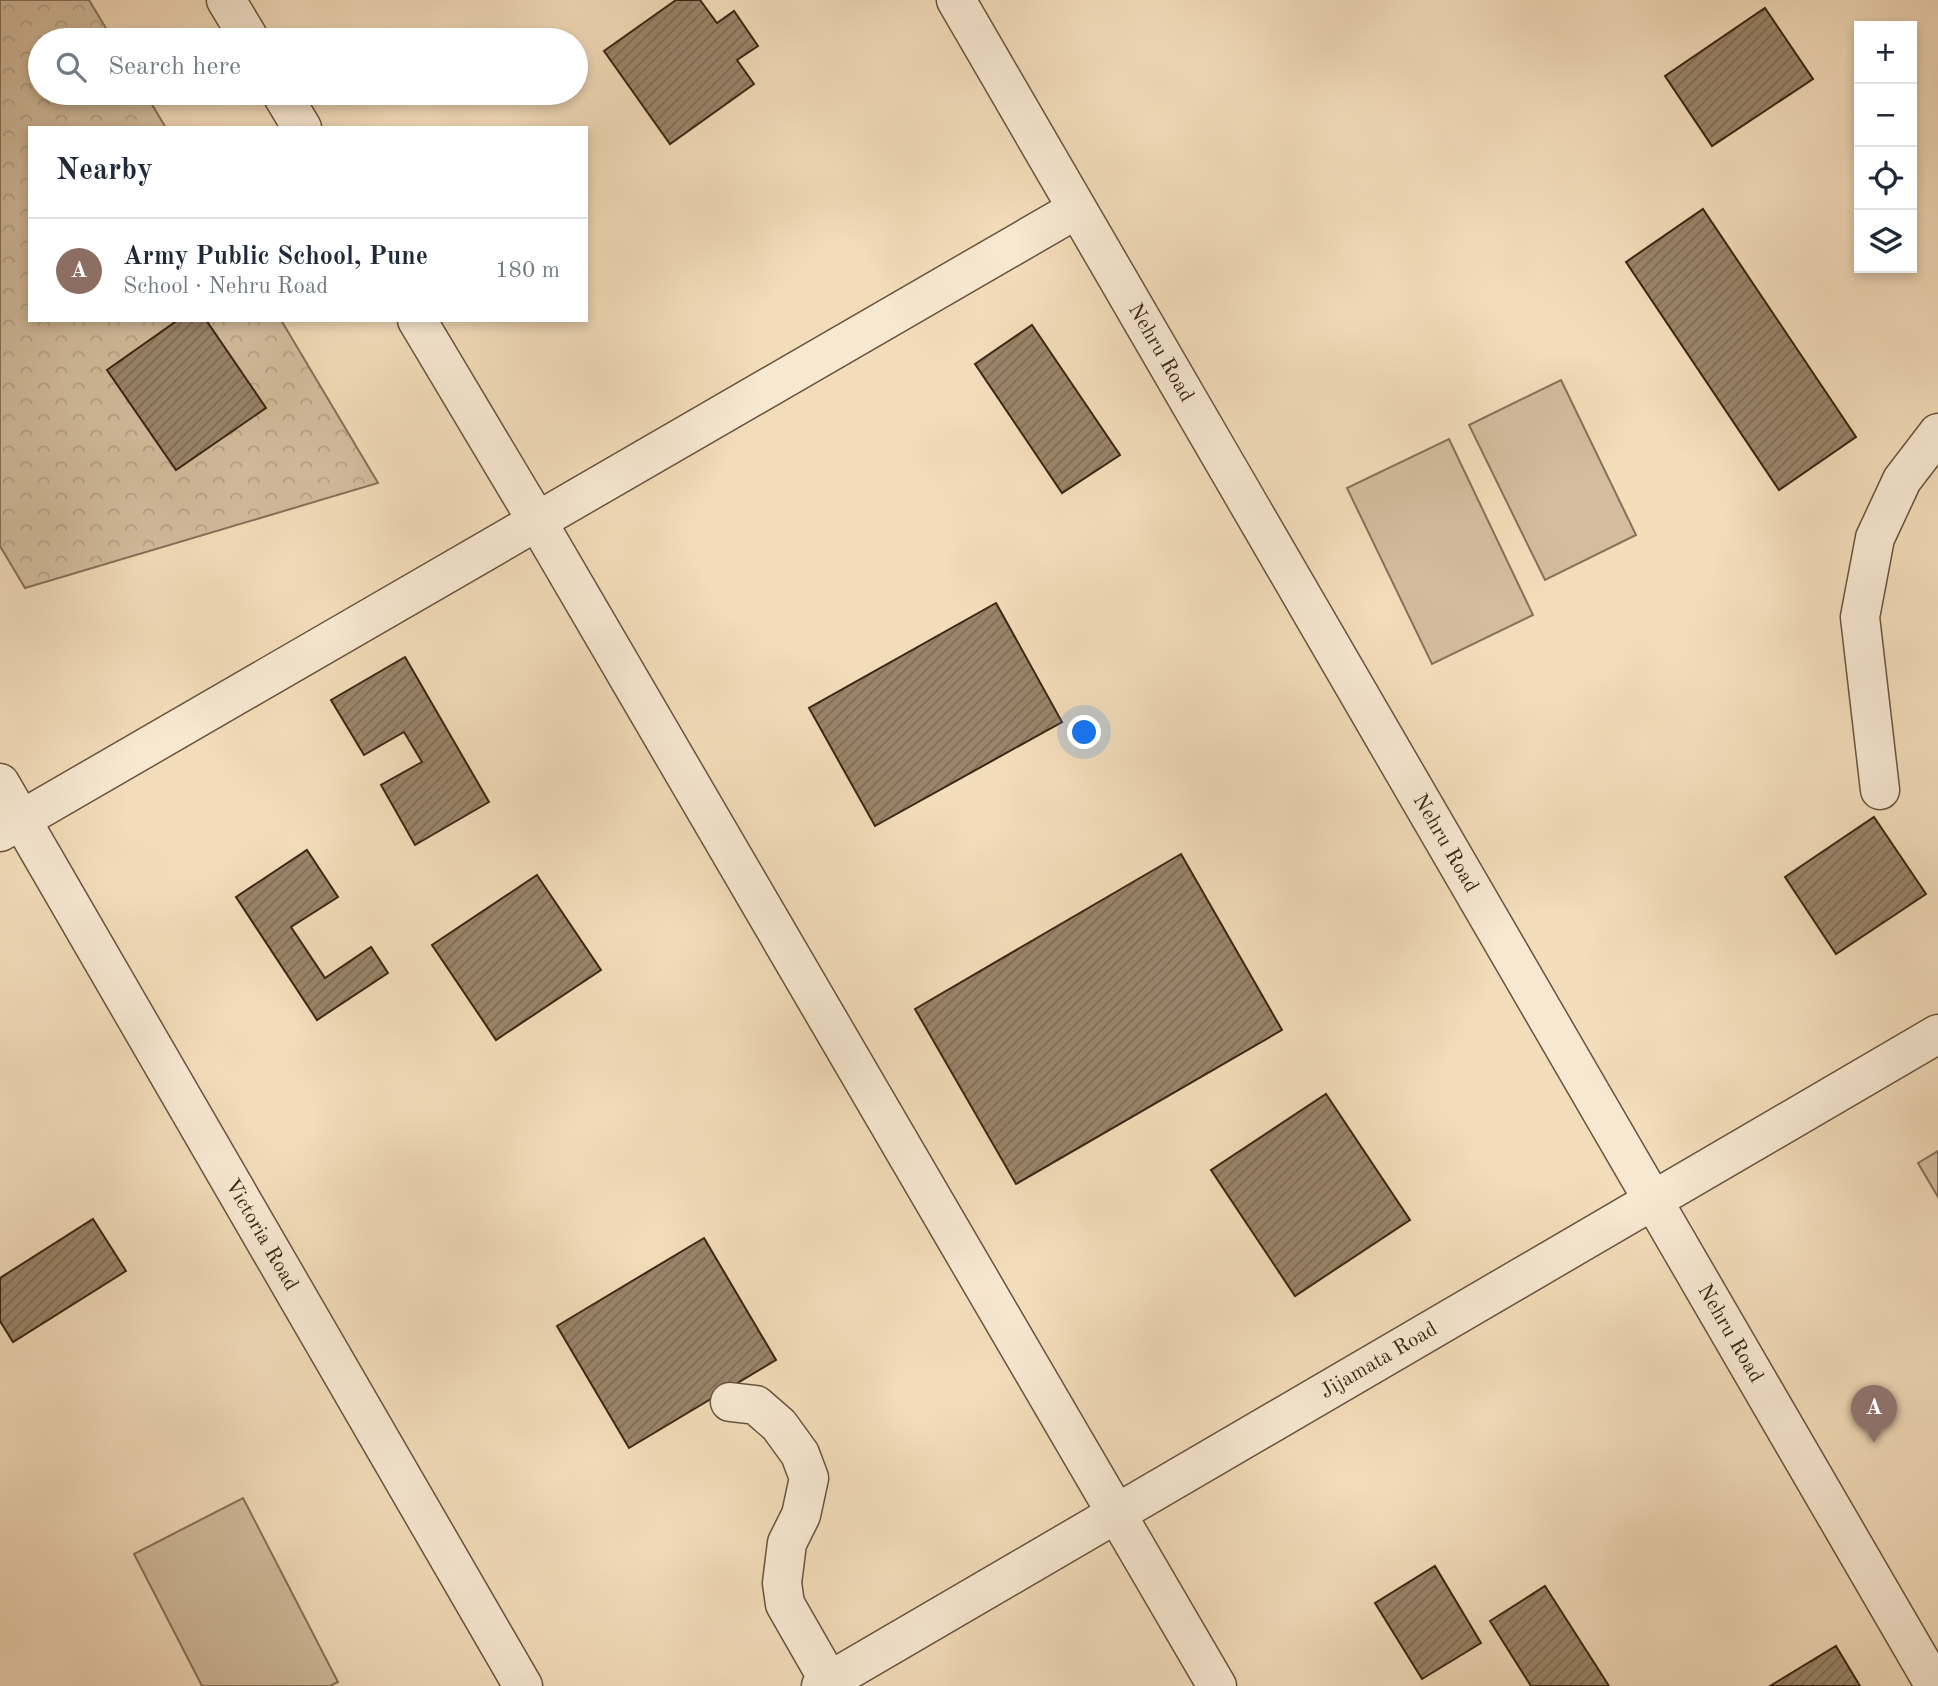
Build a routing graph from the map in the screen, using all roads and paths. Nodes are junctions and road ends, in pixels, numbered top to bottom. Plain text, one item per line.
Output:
1 (226, 0) edge
2 (956, 0) edge
3 (243, 28) edge
4 (288, 105) edge
5 (301, 126) edge
6 (1077, 209) junction
7 (418, 322) edge
8 (1938, 433) edge
9 (537, 521) junction
10 (0, 783) edge
11 (1880, 790) dead end
12 (11, 827) edge
13 (1938, 1034) edge
14 (1653, 1199) junction
15 (730, 1402) dead end
16 (1116, 1513) junction
17 (515, 1683) edge
18 (825, 1684) edge
19 (1217, 1686) edge
20 (1935, 1686) edge

1 - 3 street
2 - 6 street, Nehru Road
4 - 5 street
6 - 9 street
6 - 14 street, Nehru Road
7 - 9 street
8 - 11 street
9 - 12 street
9 - 16 street
10 - 12 street, Victoria Road
12 - 17 street, Victoria Road
13 - 14 street, Jijamata Road
14 - 16 street, Jijamata Road
14 - 20 street, Nehru Road
15 - 18 street
16 - 18 street, Jijamata Road
16 - 19 street

